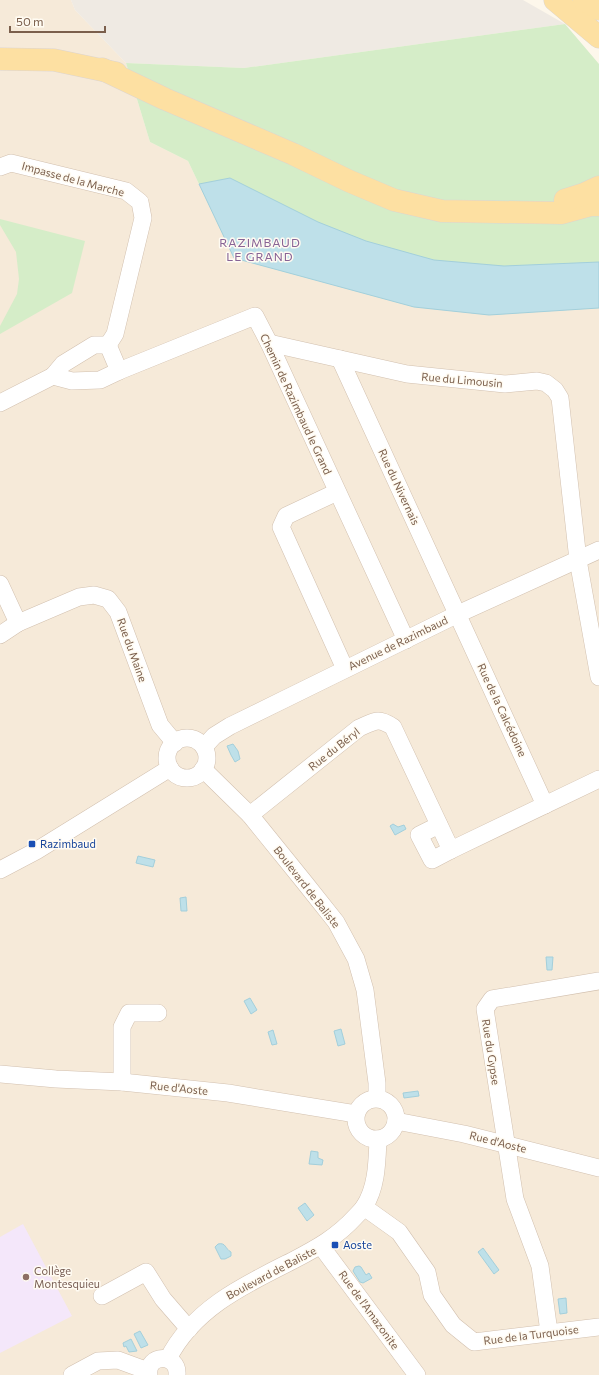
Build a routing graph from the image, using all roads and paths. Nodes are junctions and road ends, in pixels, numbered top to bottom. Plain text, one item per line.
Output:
1 (555, 0) edge
2 (573, 0) edge
3 (584, 0) edge
4 (599, 9) edge
5 (599, 18) edge
6 (599, 38) edge
7 (0, 59) edge
8 (0, 167) edge
9 (599, 187) edge
10 (599, 205) edge
11 (519, 212) junction
12 (269, 343) junction
13 (108, 345) junction
14 (340, 360) junction
15 (119, 371) junction
16 (53, 376) junction
17 (0, 403) edge
18 (337, 492) junction
19 (599, 550) edge
20 (578, 560) junction
21 (0, 584) edge
22 (458, 614) junction
23 (18, 623) junction
24 (0, 635) edge
25 (406, 640) junction
26 (345, 669) junction
27 (599, 677) edge
28 (175, 742) junction
29 (204, 748) junction
30 (170, 768) junction
31 (203, 769) junction
32 (599, 779) edge
33 (545, 805) junction
34 (250, 815) junction
35 (0, 870) edge
36 (599, 982) edge
37 (158, 1013) dead end
38 (0, 1074) edge
39 (122, 1082) junction
40 (377, 1098) junction
41 (356, 1114) junction
42 (396, 1121) junction
43 (378, 1139) junction
44 (506, 1144) junction
45 (599, 1168) edge
46 (364, 1207) junction
47 (321, 1246) junction
48 (102, 1296) dead end
49 (599, 1327) edge
50 (189, 1328) junction
51 (549, 1332) junction
52 (168, 1359) junction
53 (149, 1373) edge
54 (72, 1375) edge
55 (176, 1375) edge
56 (417, 1375) edge

1 - 6 main road
2 - 5 main road
3 - 4 main road
7 - 11 main road
8 - 13 street, Impasse de la Marche
9 - 11 main road
10 - 11 main road
12 - 14 street, Rue du Limousin
12 - 15 street, Chemin de Razimbaud le Grand
12 - 18 street, Chemin de Razimbaud le Grand
13 - 15 street
13 - 16 street
14 - 20 street, Rue du Limousin
14 - 22 street, Rue du Nivernais
15 - 16 street
16 - 17 street
18 - 25 street, Chemin de Razimbaud le Grand
18 - 26 street
19 - 20 street, Avenue de Razimbaud
20 - 22 street, Avenue de Razimbaud
20 - 27 street, Rue du Limousin
21 - 23 street
22 - 25 street, Avenue de Razimbaud
22 - 33 street, Rue de la Calcédoine
23 - 24 street, Rue du Maine
23 - 28 street, Rue du Maine
25 - 26 street, Avenue de Razimbaud
26 - 29 street, Avenue de Razimbaud
28 - 29 street
28 - 30 street
29 - 31 street
30 - 31 street
30 - 35 street
31 - 34 street, Boulevard de Baliste
32 - 33 street, Rue du Béryl
33 - 34 street, Rue du Béryl
34 - 40 street, Boulevard de Baliste
36 - 44 street, Rue du Gypse
37 - 39 street
38 - 39 street, Rue d'Aoste
39 - 41 street, Rue d'Aoste
40 - 41 street
40 - 42 street
41 - 43 street
42 - 43 street
42 - 44 street, Rue d'Aoste
43 - 46 street, Boulevard de Baliste
44 - 45 street, Rue d'Aoste
44 - 51 street, Rue du Gypse
46 - 47 street, Boulevard de Baliste
46 - 51 street, Rue de la Turquoise
47 - 50 street, Boulevard de Baliste
47 - 56 street, Rue de l'Amazonite
48 - 50 street
49 - 51 street, Rue de la Turquoise
50 - 52 street, Boulevard de Baliste
52 - 53 street
52 - 55 street
53 - 54 street

